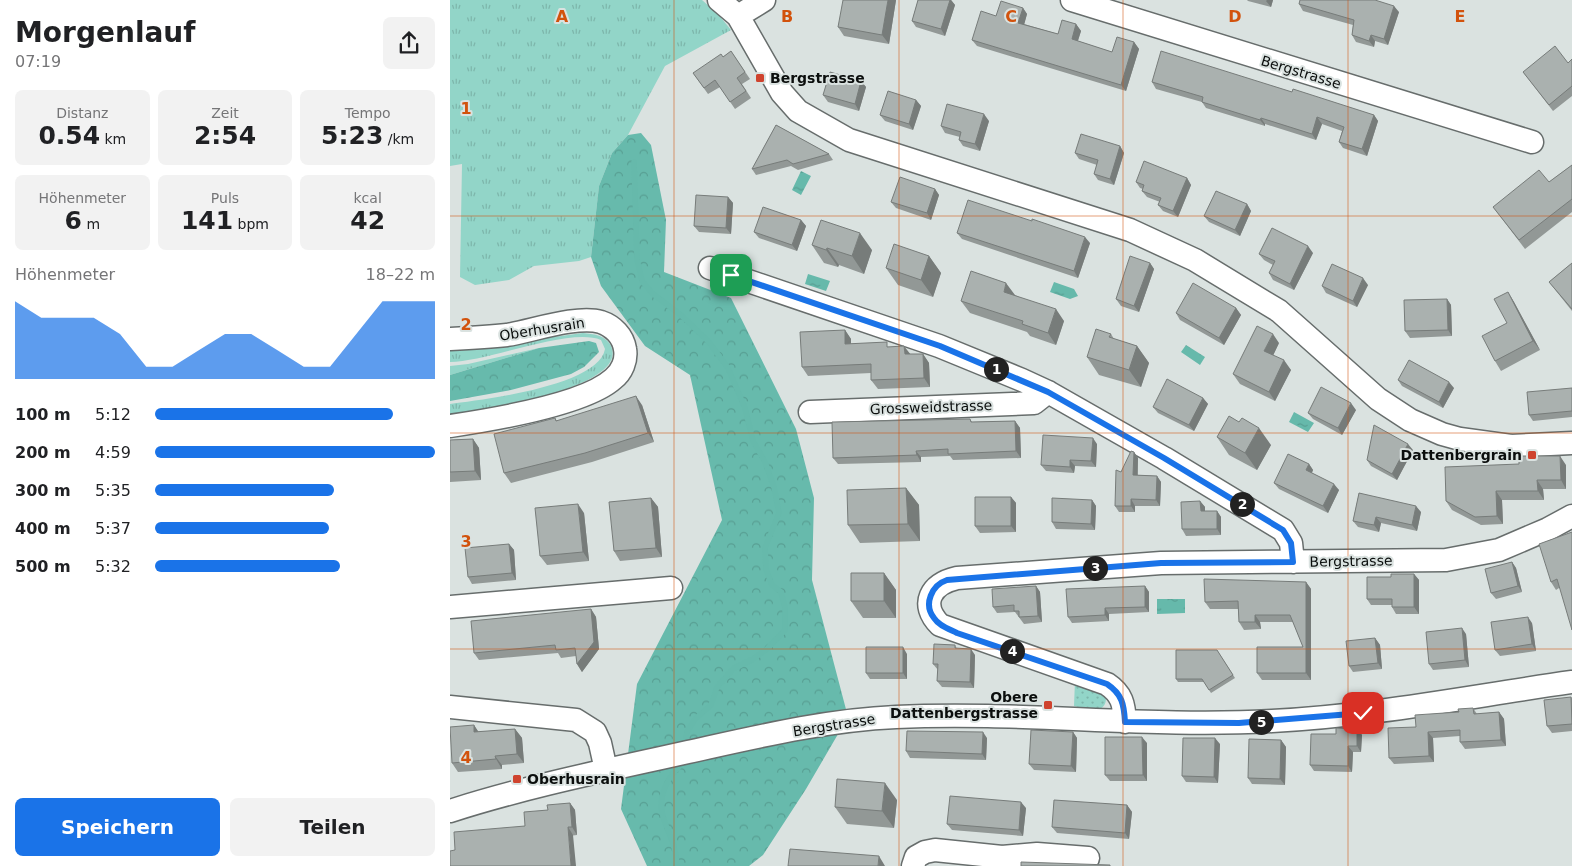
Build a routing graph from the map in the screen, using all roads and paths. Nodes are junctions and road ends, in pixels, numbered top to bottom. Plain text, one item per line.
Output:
1 (719, 0) edge
2 (764, 0) edge
3 (1072, 0) edge
4 (738, 16) junction
5 (1532, 142) dead end
6 (710, 268) dead end
7 (450, 339) edge
8 (1048, 392) junction
9 (810, 412) dead end
10 (450, 426) edge
11 (1572, 443) edge
12 (1572, 516) edge
13 (1293, 562) junction
14 (670, 588) dead end
15 (450, 607) edge
16 (1572, 682) edge
17 (450, 707) edge
18 (1125, 722) junction
19 (606, 770) junction
20 (450, 811) edge
21 (1088, 858) dead end
22 (913, 866) edge

1 - 4 street
2 - 4 street
3 - 5 street, Bergstrasse
4 - 11 street
6 - 8 street
7 - 10 street, Oberhusrain
8 - 9 street, Grossweidstrasse
8 - 13 street
12 - 13 street, Bergstrasse
13 - 18 street, Bergstrasse
14 - 15 street
16 - 18 street
17 - 19 street
18 - 19 street, Bergstrasse
19 - 20 street, Bergstrasse
21 - 22 street

